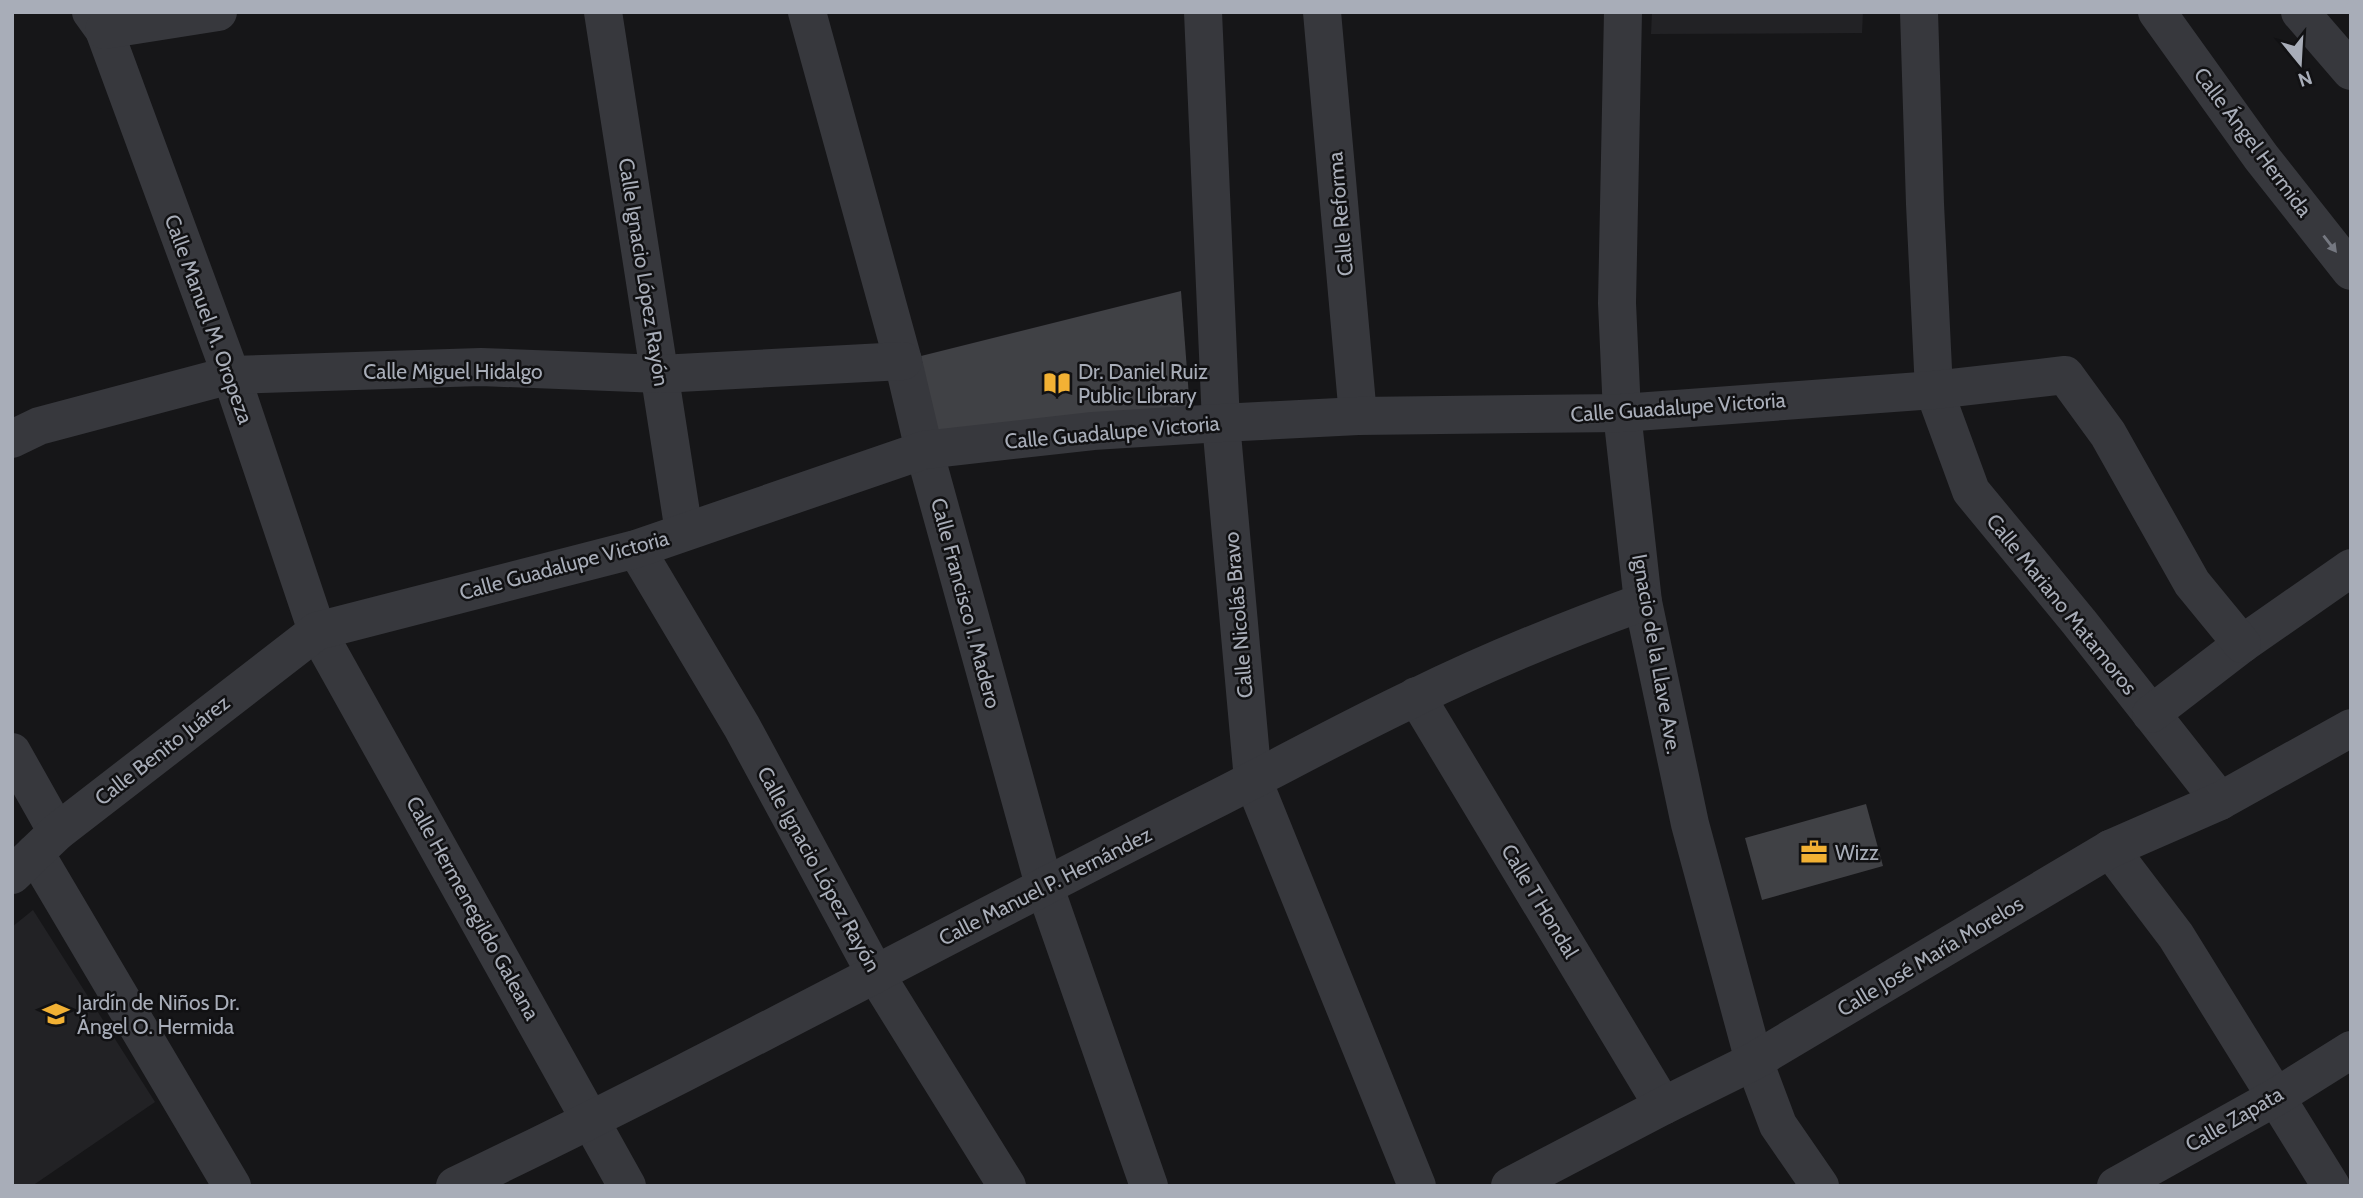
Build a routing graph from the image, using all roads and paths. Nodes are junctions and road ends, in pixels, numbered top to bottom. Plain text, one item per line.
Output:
1 (218, 12) edge
2 (603, 12) edge
3 (807, 12) edge
4 (1203, 12) edge
5 (1322, 12) edge
6 (1623, 12) edge
7 (1919, 12) edge
8 (2157, 12) edge
9 (2300, 12) edge
10 (97, 21) edge
11 (2350, 68) edge
12 (2351, 271) edge
13 (903, 361) junction
14 (660, 374) junction
15 (231, 375) junction
16 (1934, 390) junction
17 (1622, 413) junction
18 (1358, 416) junction
19 (1221, 423) junction
20 (12, 439) edge
21 (924, 450) junction
22 (684, 532) junction
23 (636, 550) junction
24 (2351, 568) edge
25 (1643, 602) junction
26 (317, 631) junction
27 (2242, 644) junction
28 (1416, 696) junction
29 (2151, 714) junction
30 (2351, 729) edge
31 (12, 752) edge
32 (1252, 780) junction
33 (2220, 801) junction
34 (2110, 849) junction
35 (35, 853) edge
36 (1044, 885) junction
37 (876, 975) junction
38 (2351, 1050) edge
39 (1754, 1061) junction
40 (2276, 1097) junction
41 (1663, 1106) junction
42 (591, 1121) junction
43 (232, 1186) edge
44 (455, 1186) edge
45 (627, 1186) edge
46 (1007, 1186) edge
47 (1149, 1186) edge
48 (1417, 1186) edge
49 (1510, 1186) edge
50 (1821, 1186) edge
51 (2116, 1186) edge
52 (2331, 1186) edge

1 - 10 street
2 - 14 street, Calle Ignacio López Rayón
3 - 13 street, Calle Francisco I. Madero
4 - 19 street, Calle Nicolás Bravo
5 - 18 street, Calle Reforma
6 - 17 street, Ignacio de la Llave Ave.
7 - 16 street, Calle Mariano Matamoros
8 -> 12 street, Calle Ángel Hermida
9 - 11 street
10 - 15 street, Calle Manuel M. Oropeza
13 - 14 street, Calle Miguel Hidalgo
13 - 21 street, Calle Francisco I. Madero
14 - 15 street, Calle Miguel Hidalgo
14 - 22 street, Calle Ignacio López Rayón
15 - 20 street, Calle Miguel Hidalgo
15 - 26 street, Calle Manuel M. Oropeza
16 - 17 street, Calle Guadalupe Victoria
16 - 27 street
16 - 29 street, Calle Mariano Matamoros
17 - 18 street, Calle Guadalupe Victoria
17 - 25 street, Ignacio de la Llave Ave.
18 - 19 street, Calle Guadalupe Victoria
19 - 21 street, Calle Guadalupe Victoria
19 - 32 street, Calle Nicolás Bravo
21 - 22 street, Calle Guadalupe Victoria
21 - 36 street, Calle Francisco I. Madero
22 - 23 street, Calle Guadalupe Victoria
23 - 26 street, Calle Guadalupe Victoria
23 - 37 street, Calle Ignacio López Rayón
24 - 27 street
25 - 28 street, Calle Manuel P. Hernández
25 - 39 street, Ignacio de la Llave Ave.
26 - 35 street, Calle Benito Juárez
26 - 42 street, Calle Hermenegildo Galeana
27 - 29 street
28 - 32 street, Calle Manuel P. Hernández
28 - 41 street, Calle T Hondal
29 - 33 street, Calle Mariano Matamoros
30 - 33 street, Calle José María Morelos
31 - 35 street
32 - 36 street, Calle Manuel P. Hernández
32 - 48 street, Calle Nicolás Bravo
33 - 34 street, Calle José María Morelos
34 - 39 street, Calle José María Morelos
34 - 40 street
35 - 43 street
36 - 37 street, Calle Manuel P. Hernández
36 - 47 street, Calle Francisco I. Madero
37 - 42 street, Calle Manuel P. Hernández
37 - 46 street, Calle Ignacio López Rayón
38 - 40 street, Calle Zapata
39 - 41 street, Calle José María Morelos
39 - 50 street, Ignacio de la Llave Ave.
40 - 51 street, Calle Zapata
40 - 52 street
41 - 49 street, Calle José María Morelos
42 - 44 street, Calle Manuel P. Hernández
42 - 45 street, Calle Hermenegildo Galeana

